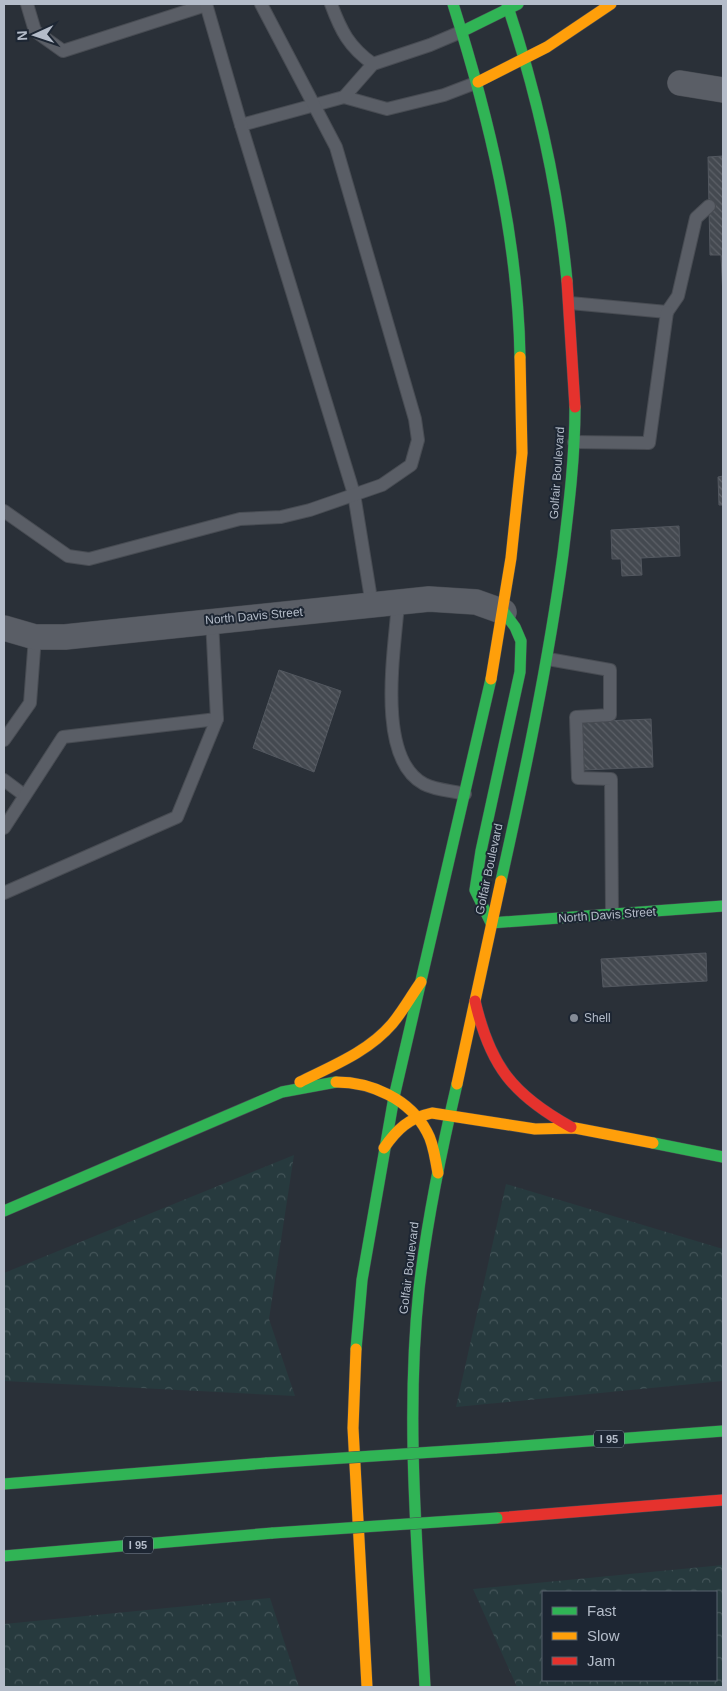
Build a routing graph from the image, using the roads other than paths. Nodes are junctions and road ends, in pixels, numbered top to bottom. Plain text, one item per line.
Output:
1 (27, 4) edge
2 (206, 4) edge
3 (261, 4) edge
4 (331, 4) edge
5 (453, 4) edge
6 (612, 4) edge
7 (511, 5) edge
8 (463, 31) junction
9 (526, 59) junction
10 (373, 64) junction
11 (478, 82) junction
12 (680, 83) dead end
13 (723, 90) edge
14 (344, 97) junction
15 (315, 105) junction
16 (241, 125) junction
17 (709, 206) dead end
18 (570, 303) junction
19 (667, 312) junction
20 (574, 442) junction
21 (354, 494) junction
22 (4, 511) edge
23 (398, 603) junction
24 (372, 605) junction
25 (504, 612) junction
26 (212, 620) junction
27 (4, 628) edge
28 (35, 637) junction
29 (548, 659) junction
30 (217, 719) junction
31 (4, 740) edge
32 (4, 780) edge
33 (465, 794) junction
34 (24, 795) junction
35 (4, 828) edge
36 (4, 893) edge
37 (723, 906) edge
38 (612, 914) junction
39 (492, 923) junction
40 (421, 982) junction
41 (475, 1001) junction
42 (282, 1092) junction
43 (394, 1097) junction
44 (451, 1115) junction
45 (416, 1116) junction
46 (575, 1128) junction
47 (384, 1148) junction
48 (723, 1157) edge
49 (438, 1173) junction
50 (4, 1211) edge
51 (723, 1431) edge
52 (4, 1484) edge
53 (723, 1500) edge
54 (4, 1556) edge
55 (367, 1687) edge
56 (425, 1687) edge

1 - 2 lane
2 - 16 lane
3 - 15 lane
4 - 10 lane
5 - 8 main road
6 - 9 main road
7 - 8 main road
7 - 9 main road, Golfair Boulevard
8 - 10 lane
8 - 11 main road
9 - 11 main road
9 - 18 main road, Golfair Boulevard
10 - 14 lane
11 - 14 lane
11 - 25 main road
12 - 13 street
14 - 15 lane
15 - 16 lane
15 - 21 lane
16 - 21 lane
17 - 19 lane
18 - 19 lane
18 - 20 main road, Golfair Boulevard
19 - 20 lane
20 - 29 main road, Golfair Boulevard
21 - 22 lane
21 - 24 lane
23 - 24 street, North Davis Street
23 - 25 street, North Davis Street
23 - 33 lane
24 - 26 street, North Davis Street
25 - 33 main road
25 - 39 main road
26 - 28 street, North Davis Street
26 - 30 lane
27 - 28 street, North Davis Street
28 - 31 lane
29 - 38 lane
29 - 39 main road, Golfair Boulevard
30 - 34 lane
30 - 36 lane
32 - 34 lane
33 - 40 main road
34 - 35 lane
37 - 38 main road, North Davis Street
38 - 39 main road, North Davis Street
39 - 41 main road, Golfair Boulevard
40 - 42 main road
40 - 43 main road
41 - 44 main road, Golfair Boulevard
41 - 46 main road
42 - 43 main road
42 - 50 main road
43 - 45 main road
43 - 47 main road
44 - 45 main road
44 - 46 main road
44 - 49 main road, Golfair Boulevard
45 - 47 main road
45 - 49 main road
46 - 48 main road
47 - 55 main road
49 - 56 main road, Golfair Boulevard
51 - 52 main road, I 95, bridge
53 - 54 main road, I 95, bridge

